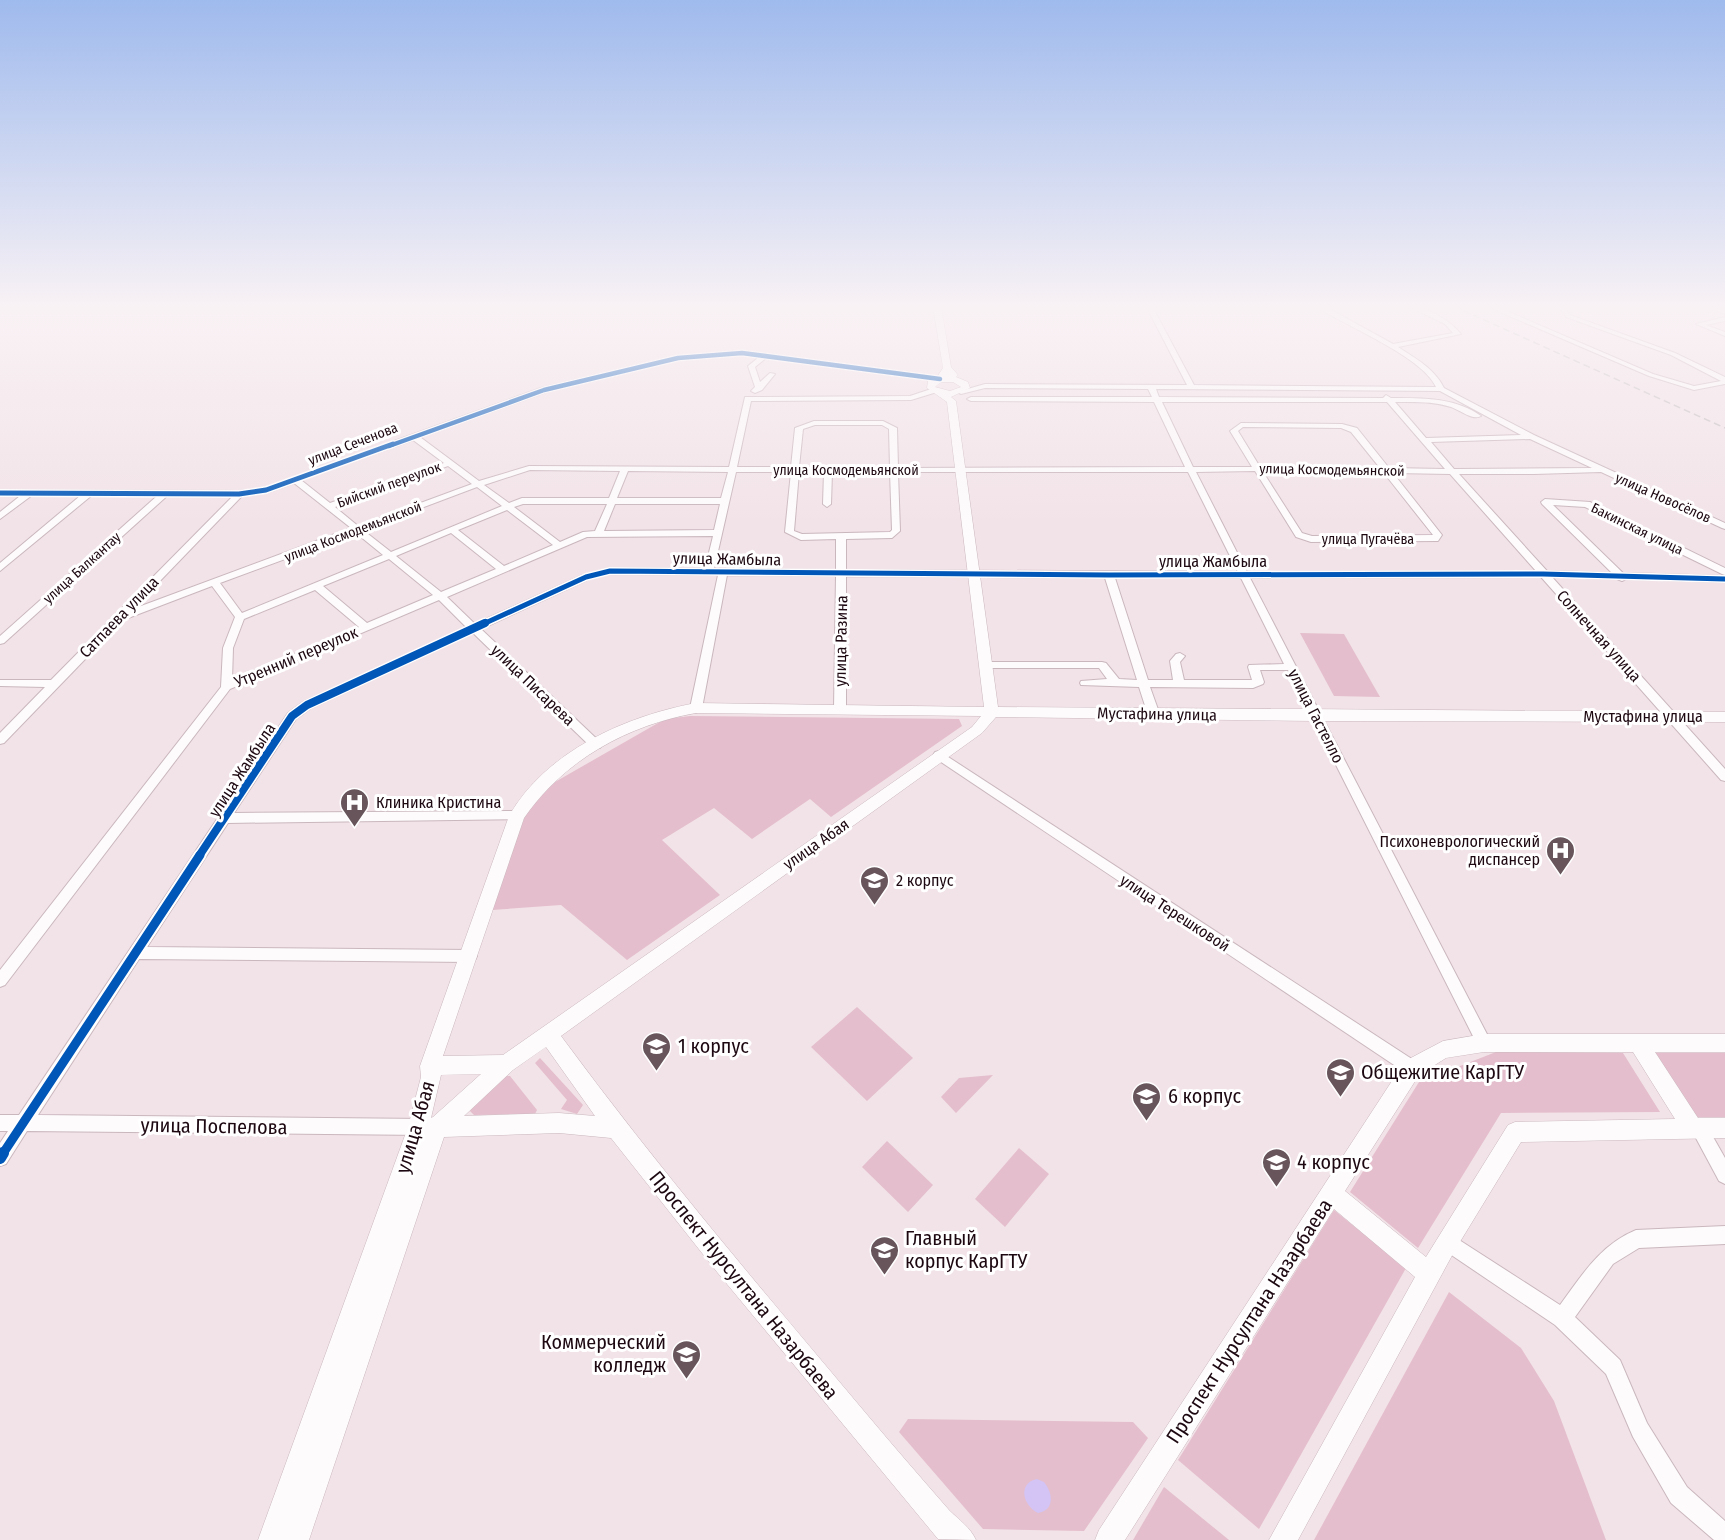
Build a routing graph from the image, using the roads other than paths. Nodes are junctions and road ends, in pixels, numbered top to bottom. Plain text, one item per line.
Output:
1 (589, 378) edge
2 (755, 378) edge
3 (768, 378) edge
4 (922, 378) edge
5 (941, 378) edge
6 (957, 378) edge
7 (1186, 378) edge
8 (1435, 378) edge
9 (1660, 378) edge
10 (959, 380) junction
11 (1725, 381) edge
12 (936, 386) junction
13 (985, 386) junction
14 (1055, 387) junction
15 (1151, 387) junction
16 (1191, 387) junction
17 (1208, 387) junction
18 (1379, 387) junction
19 (759, 388) junction
20 (1441, 389) junction
21 (961, 392) junction
22 (748, 399) junction
23 (971, 399) dead end
24 (1058, 400) junction
25 (1158, 400) junction
26 (1213, 400) junction
27 (951, 401) junction
28 (1389, 401) junction
29 (1490, 417) junction
30 (1480, 418) junction
31 (413, 436) junction
32 (1527, 438) junction
33 (1423, 440) junction
34 (450, 463) junction
35 (1256, 468) junction
36 (625, 469) junction
37 (734, 469) junction
38 (794, 469) junction
39 (828, 469) junction
40 (895, 469) junction
41 (1190, 469) junction
42 (958, 470) junction
43 (1596, 471) junction
44 (1388, 472) junction
45 (1452, 472) junction
46 (296, 480) junction
47 (478, 484) junction
48 (0, 493) edge
49 (89, 493) junction
50 (29, 494) junction
51 (164, 494) junction
52 (239, 494) junction
53 (613, 500) junction
54 (725, 501) junction
55 (827, 504) dead end
56 (328, 507) junction
57 (506, 507) junction
58 (0, 516) edge
59 (1725, 526) edge
60 (451, 529) junction
61 (357, 531) junction
62 (598, 533) junction
63 (718, 533) junction
64 (1725, 533) edge
65 (841, 537) junction
66 (558, 544) junction
67 (387, 555) junction
68 (0, 568) edge
69 (501, 568) junction
70 (1725, 572) edge
71 (709, 573) junction
72 (723, 573) junction
73 (842, 574) junction
74 (974, 574) junction
75 (1244, 574) junction
76 (1543, 574) junction
77 (1108, 575) junction
78 (1622, 578) junction
79 (1725, 579) edge
80 (215, 584) junction
81 (315, 585) junction
82 (440, 596) junction
83 (240, 617) junction
84 (118, 618) junction
85 (366, 627) junction
86 (474, 627) junction
87 (0, 642) edge
88 (1180, 656) dead end
89 (986, 665) junction
90 (1291, 667) junction
91 (1115, 682) junction
92 (0, 683) edge
93 (1085, 683) dead end
94 (1144, 683) junction
95 (1177, 683) junction
96 (54, 684) junction
97 (226, 687) junction
98 (696, 708) junction
99 (840, 708) junction
100 (956, 711) junction
101 (992, 712) junction
102 (1154, 714) junction
103 (1316, 716) junction
104 (1670, 716) junction
105 (1725, 717) edge
106 (966, 738) junction
107 (0, 740) edge
108 (597, 745) junction
109 (939, 755) junction
110 (1725, 777) edge
111 (517, 816) junction
112 (226, 818) junction
113 (138, 952) junction
114 (470, 956) junction
115 (0, 981) edge
116 (549, 1035) junction
117 (1484, 1043) junction
118 (1638, 1043) junction
119 (1725, 1043) edge
120 (506, 1064) junction
121 (430, 1066) junction
122 (1412, 1068) junction
123 (0, 1123) edge
124 (24, 1123) junction
125 (428, 1127) junction
126 (1695, 1127) junction
127 (616, 1128) junction
128 (1725, 1128) edge
129 (0, 1158) edge
130 (1725, 1175) edge
131 (1331, 1193) junction
132 (1725, 1235) edge
133 (1446, 1242) junction
134 (1429, 1274) junction
135 (1562, 1318) junction
136 (1725, 1535) edge
137 (954, 1536) edge
138 (272, 1540) edge
139 (295, 1540) edge
140 (1109, 1540) edge
141 (1283, 1540) edge

1 - 31 street, улица Сеченова
2 - 19 street
3 - 19 street
4 - 12 street, улица Сеченова
5 - 12 main road
6 - 10 main road
7 - 16 street
8 - 20 street
9 - 11 street
10 - 12 main road
10 - 13 street
10 - 21 main road
12 - 21 main road
12 - 22 street
12 - 27 main road
13 - 14 street
13 - 21 street
14 - 15 street
14 - 24 street
15 - 16 street
15 - 25 street, улица Гастелло
16 - 17 street
17 - 18 street
17 - 26 street
18 - 20 street
18 - 28 street, Солнечная улица
19 - 22 street
20 - 29 street
21 - 27 main road
22 - 37 street
23 - 24 street
24 - 25 street
25 - 26 street
25 - 41 street, улица Гастелло
26 - 28 street
27 - 42 main road
28 - 30 street
28 - 33 street, Солнечная улица
29 - 30 street
29 - 32 street
30 - 32 street
31 - 34 street
31 - 46 street, улица Сеченова
32 - 33 street
32 - 43 street
33 - 45 street, Солнечная улица
34 - 47 street
34 - 56 street, Бийский переулок
35 - 41 street, улица Космодемьянской
35 - 44 street, улица Космодемьянской
35 - 44 street, улица Пугачёва
35 - 44 street, улица Пугачёва
36 - 37 street, улица Космодемьянской
36 - 47 street, улица Космодемьянской
36 - 53 street
37 - 38 street, улица Космодемьянской
37 - 54 street
38 - 39 street, улица Космодемьянской
38 - 40 street
38 - 65 street
39 - 40 street, улица Космодемьянской
39 - 55 street
40 - 42 street, улица Космодемьянской
40 - 65 street
41 - 42 street, улица Космодемьянской
41 - 75 street, улица Гастелло
42 - 74 main road
43 - 45 street, улица Космодемьянской
43 - 59 street, улица Новосёлов
43 - 64 street
44 - 45 street, улица Космодемьянской
45 - 76 street, Солнечная улица
46 - 52 street, улица Сеченова
46 - 56 street, улица Писарева
47 - 57 street
47 - 61 street, улица Космодемьянской
48 - 50 street, улица Сеченова
49 - 50 street, улица Сеченова
49 - 51 street, улица Сеченова
49 - 68 street
50 - 58 street
51 - 52 street, улица Сеченова
51 - 87 street, улица Балкантау
52 - 84 street, Сатпаева улица
53 - 54 street
53 - 57 street
53 - 62 street
54 - 63 street
56 - 61 street, улица Писарева
57 - 60 street
57 - 66 street
60 - 67 street
60 - 69 street
61 - 67 street, улица Писарева
61 - 80 street, улица Космодемьянской
62 - 63 street, Утренний переулок
62 - 66 street, Утренний переулок
63 - 71 street
65 - 73 street, улица Разина
66 - 69 street, Утренний переулок
67 - 81 street
67 - 82 street, улица Писарева
69 - 82 street, Утренний переулок
70 - 78 street, Бакинская улица
71 - 72 street, улица Жамбыла
71 - 86 street, улица Жамбыла
72 - 73 street, улица Жамбыла
72 - 98 street
73 - 74 street, улица Жамбыла
73 - 99 street, улица Разина
74 - 77 street, улица Жамбыла
74 - 89 main road
75 - 76 street, улица Жамбыла
75 - 77 street, улица Жамбыла
75 - 90 street, улица Гастелло
76 - 78 street, улица Жамбыла
76 - 104 street, Солнечная улица
77 - 94 street
78 - 79 street, улица Жамбыла
80 - 83 street
80 - 84 street, улица Космодемьянской
81 - 83 street
81 - 85 street
82 - 85 street, Утренний переулок
82 - 86 street, улица Писарева
83 - 97 street
84 - 96 street, Сатпаева улица
85 - 97 street, Утренний переулок
86 - 108 street, улица Писарева
86 - 112 street, улица Жамбыла
88 - 95 street
89 - 91 street
89 - 101 main road
90 - 95 street
90 - 103 street, улица Гастелло
91 - 93 street
91 - 94 street
92 - 96 street
94 - 95 street
94 - 102 street
96 - 107 street, Сатпаева улица
97 - 115 street, Утренний переулок
98 - 99 main road, Мустафина улица
98 - 108 main road, Мустафина улица
99 - 100 main road, Мустафина улица
100 - 101 main road, Мустафина улица
100 - 106 main road
101 - 102 main road, Мустафина улица
101 - 106 main road, улица Абая
102 - 103 main road, Мустафина улица
103 - 104 main road, Мустафина улица
103 - 117 street, улица Гастелло
104 - 105 main road, Мустафина улица
104 - 110 street, Солнечная улица
106 - 109 main road, улица Абая
108 - 111 main road, улица Абая
109 - 116 main road, улица Абая
109 - 122 street, улица Терешковой
111 - 112 street
111 - 114 main road, улица Абая
112 - 113 street, улица Жамбыла
113 - 114 street
113 - 124 street, улица Жамбыла
114 - 121 main road, улица Абая
116 - 120 main road, улица Абая
116 - 127 main road, Проспект Нурсултана Назарбаева
117 - 118 main road, Проспект Нурсултана Назарбаева
117 - 122 main road, Проспект Нурсултана Назарбаева
118 - 119 main road, Проспект Нурсултана Назарбаева
118 - 126 main road
120 - 121 main road
120 - 125 main road, улица Абая
121 - 125 main road, улица Абая
122 - 131 main road, Проспект Нурсултана Назарбаева
123 - 124 street, улица Поспелова
124 - 125 street, улица Поспелова
124 - 129 street, улица Жамбыла
125 - 127 main road, улица Абая
125 - 138 main road, улица Абая
125 - 139 main road, улица Абая
126 - 128 main road
126 - 130 street
126 - 133 main road
127 - 137 main road, Проспект Нурсултана Назарбаева
131 - 134 main road
131 - 140 main road, Проспект Нурсултана Назарбаева
132 - 135 street
133 - 134 main road
133 - 135 street
134 - 141 main road
135 - 136 street

